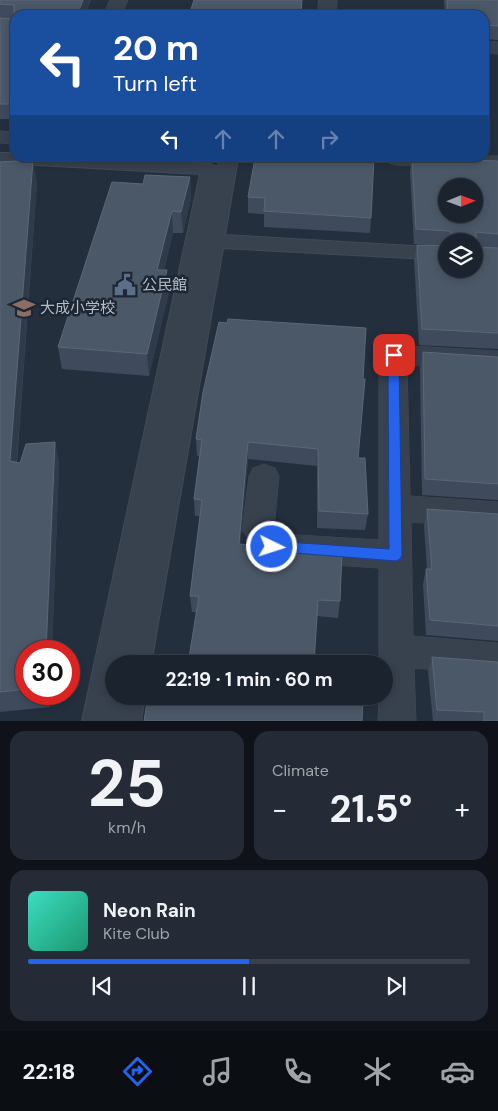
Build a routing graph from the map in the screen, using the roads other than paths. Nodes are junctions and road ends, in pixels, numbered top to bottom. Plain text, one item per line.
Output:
1 (76, 162) edge
2 (228, 162) edge
3 (478, 162) edge
4 (498, 163) edge
5 (215, 235) junction
6 (438, 242) edge
7 (438, 253) edge
8 (498, 361) edge
9 (264, 476) dead end
10 (395, 508) junction
11 (498, 516) edge
12 (396, 555) junction
13 (396, 650) junction
14 (138, 655) edge
15 (498, 659) edge
16 (129, 705) edge
17 (98, 721) edge
18 (126, 721) edge
19 (397, 721) edge

1 - 17 street
2 - 5 street
3 - 4 street
5 - 6 street
5 - 7 street
5 - 14 street
8 - 10 street
9 - 12 street
10 - 11 street
10 - 12 street
12 - 13 street
13 - 15 street
13 - 19 street
16 - 18 street

